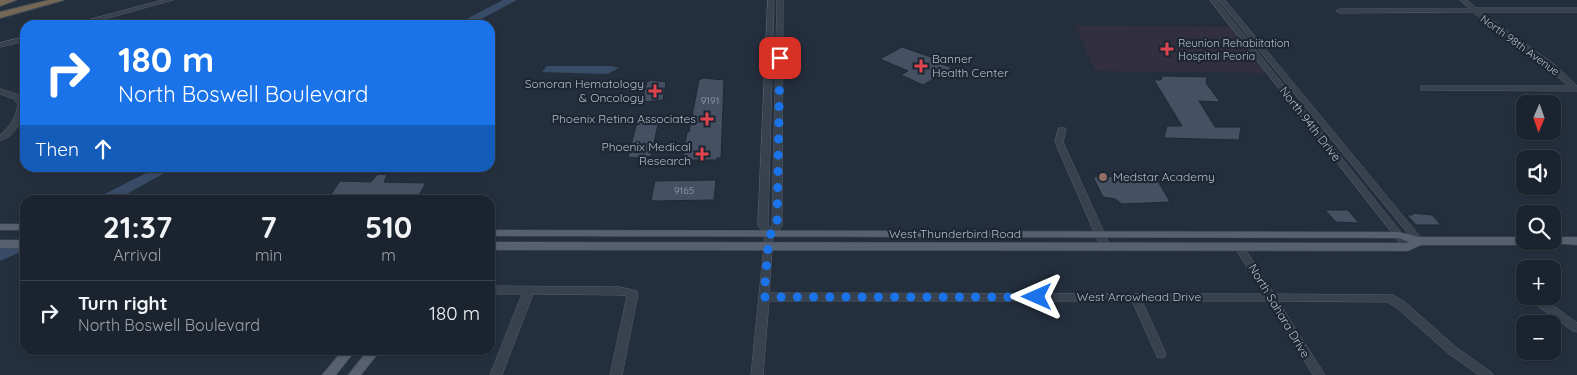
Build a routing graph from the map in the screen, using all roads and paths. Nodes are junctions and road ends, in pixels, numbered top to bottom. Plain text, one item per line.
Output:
1 (12, 0) edge
2 (26, 0) edge
3 (60, 0) edge
4 (170, 0) edge
5 (770, 0) edge
6 (780, 0) edge
7 (1463, 0) edge
8 (1218, 1) edge
9 (0, 2) edge
10 (0, 6) edge
11 (1474, 10) junction
12 (1577, 10) edge
13 (1339, 11) dead end
14 (0, 15) edge
15 (770, 16) junction
16 (780, 16) junction
17 (94, 20) edge
18 (20, 39) edge
19 (769, 42) junction
20 (780, 42) junction
21 (0, 45) edge
22 (1260, 60) junction
23 (1271, 60) junction
24 (768, 74) junction
25 (779, 74) junction
26 (1289, 82) junction
27 (1278, 83) junction
28 (1424, 88) dead end
29 (1576, 89) edge
30 (0, 91) edge
31 (20, 101) edge
32 (767, 109) junction
33 (779, 110) junction
34 (20, 115) edge
35 (1062, 130) dead end
36 (0, 139) edge
37 (1345, 167) junction
38 (1358, 168) junction
39 (765, 170) junction
40 (778, 171) junction
41 (1369, 197) junction
42 (1382, 197) junction
43 (3, 227) edge
44 (20, 227) edge
45 (495, 233) edge
46 (1100, 234) junction
47 (1399, 235) junction
48 (769, 236) junction
49 (1299, 236) junction
50 (1419, 241) junction
51 (1516, 241) edge
52 (1561, 241) edge
53 (1577, 241) edge
54 (0, 244) edge
55 (20, 244) edge
56 (495, 246) edge
57 (1408, 247) junction
58 (768, 248) junction
59 (1106, 248) junction
60 (1240, 248) junction
61 (495, 290) edge
62 (529, 290) junction
63 (764, 297) junction
64 (1135, 297) junction
65 (1271, 298) junction
66 (1544, 305) edge
67 (1577, 328) edge
68 (1161, 354) dead end
69 (346, 355) edge
70 (349, 355) edge
71 (371, 355) edge
72 (328, 375) edge
73 (338, 375) edge
74 (354, 375) edge
75 (496, 375) edge
76 (616, 375) edge
77 (757, 375) edge
78 (1319, 375) edge
79 (1486, 375) edge

1 - 9 highway
2 - 10 highway
3 - 14 highway
4 - 17 street
5 - 15 street
6 - 16 street
7 - 11 street, North 98th Avenue
8 - 22 street, North 94th Drive
8 - 23 street, North 94th Drive
11 - 12 street
11 - 13 street
11 - 29 street, North 98th Avenue
15 - 16 street
15 - 19 street
16 - 20 street
18 - 21 street
19 - 20 street
19 - 24 street
20 - 25 street
22 - 23 street
22 - 27 street, North 94th Drive
23 - 26 street, North 94th Drive
24 - 25 street
24 - 32 street
25 - 33 street
26 - 27 street
26 - 38 street, North 94th Drive
27 - 37 street, North 94th Drive
28 - 29 street
30 - 31 street
32 - 33 street
32 - 39 street
33 - 40 street
34 - 36 street
35 - 46 street
37 - 38 street
37 - 41 street, North 94th Drive
38 - 42 street, North 94th Drive
39 - 40 street
39 - 48 street
40 - 48 street
41 - 42 street
41 - 47 street, North 94th Drive
42 - 50 street, North 94th Drive
43 - 44 main road
45 - 48 main road, West Thunderbird Road
46 - 48 main road, West Thunderbird Road
46 - 49 main road, West Thunderbird Road
46 - 59 street
47 - 49 main road, West Thunderbird Road
47 - 50 main road, West Thunderbird Road
47 - 57 street, North 94th Drive
48 - 58 street
49 - 60 main road
50 - 51 main road, West Thunderbird Road
50 - 57 main road, West Thunderbird Road
52 - 53 main road
54 - 55 main road
56 - 58 main road, West Thunderbird Road
57 - 60 main road, West Thunderbird Road
58 - 59 main road, West Thunderbird Road
58 - 63 street
59 - 60 main road, West Thunderbird Road
60 - 65 street, North Sahara Drive
61 - 62 street
62 - 75 street
62 - 76 street
63 - 64 street, West Arrowhead Drive
63 - 77 street
64 - 65 street, West Arrowhead Drive
64 - 68 street
65 - 78 street, North Sahara Drive
65 - 79 street, West Arrowhead Drive
66 - 67 street
69 - 72 main road
70 - 73 main road
71 - 74 main road

